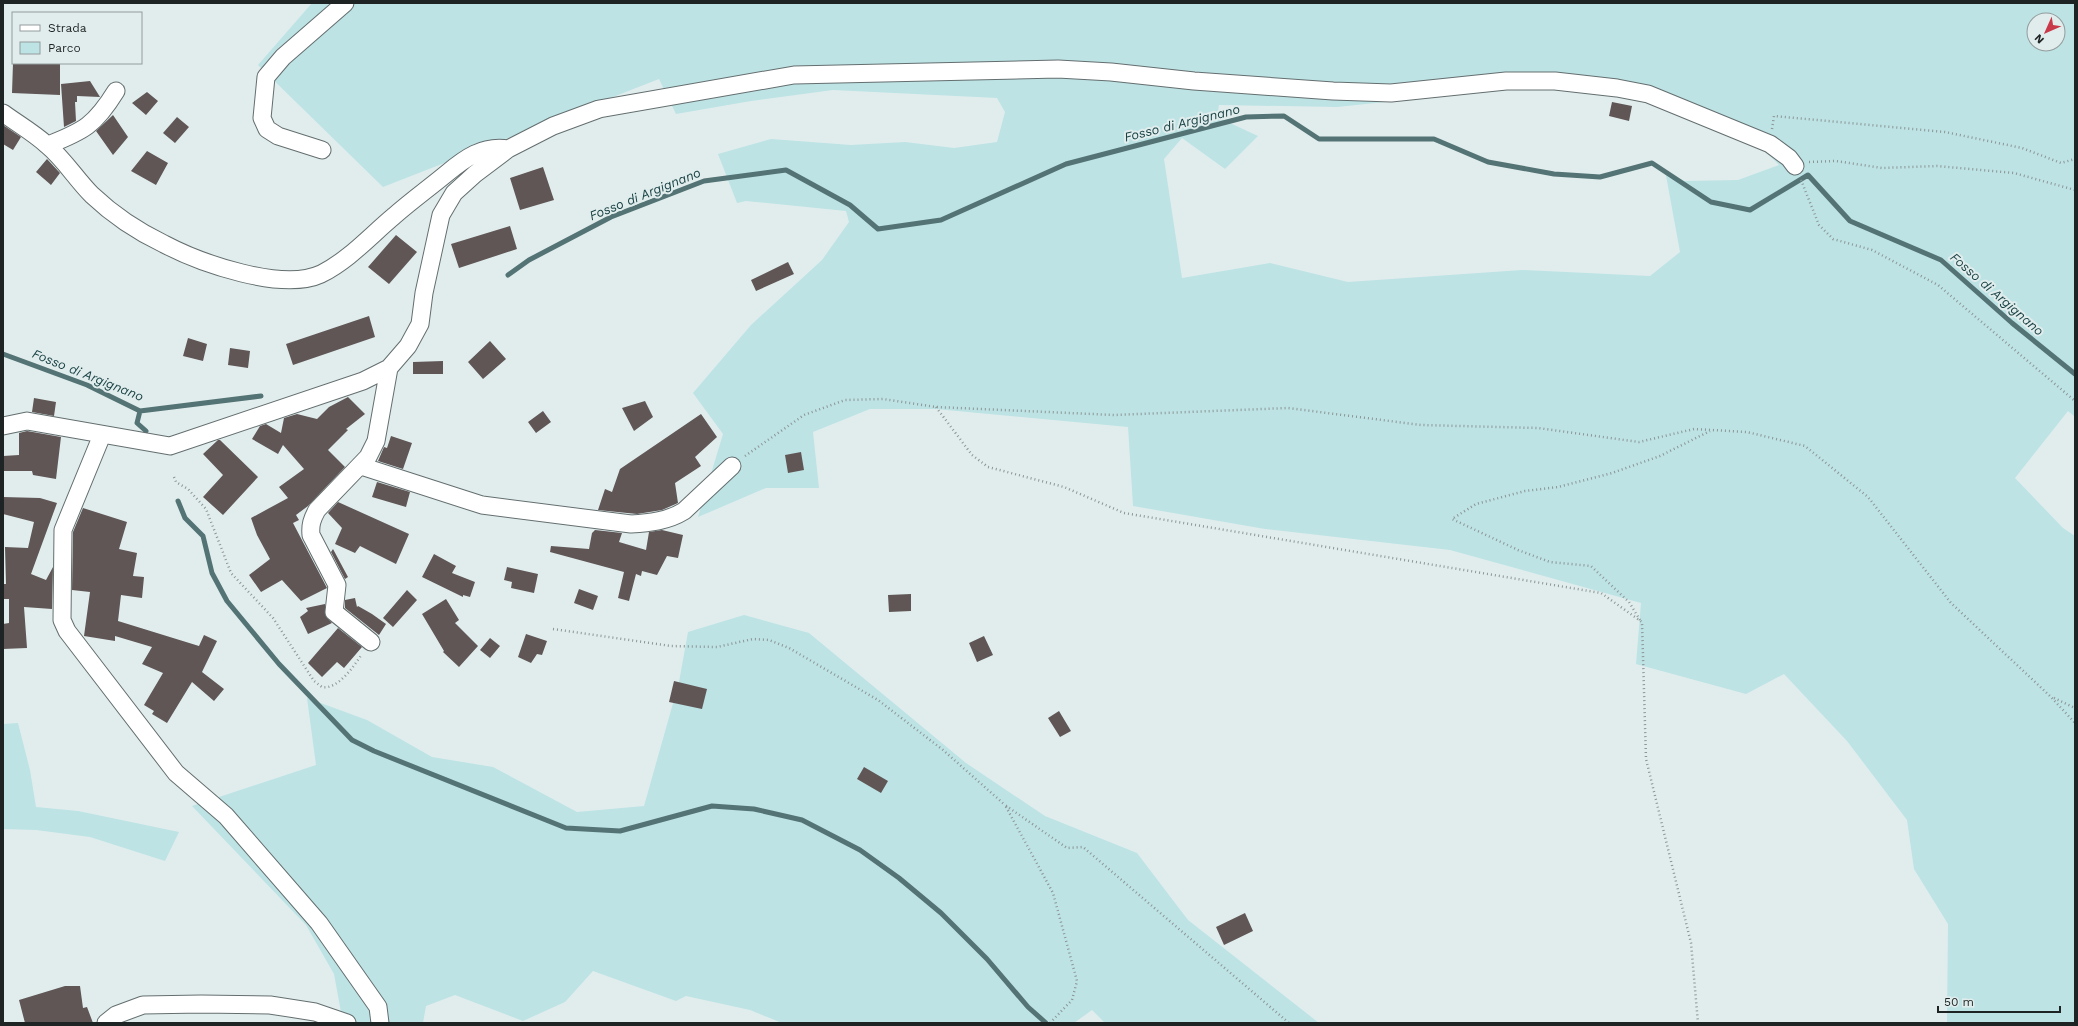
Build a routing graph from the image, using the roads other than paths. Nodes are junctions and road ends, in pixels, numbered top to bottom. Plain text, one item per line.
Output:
1 (345, 3) edge
2 (116, 91) dead end
3 (3, 113) edge
4 (48, 145) junction
5 (508, 149) junction
6 (322, 150) dead end
7 (1794, 165) road end
8 (389, 368) junction
9 (3, 426) edge
10 (102, 435) junction
11 (361, 466) junction
12 (732, 466) road end
13 (371, 642) road end
14 (106, 1023) edge
15 (348, 1023) edge
16 (380, 1023) edge

1 - 6 street
2 - 4 street
3 - 4 street
4 - 5 street
5 - 7 street
5 - 8 street
8 - 10 street
8 - 11 street
9 - 10 street
10 - 16 street
11 - 12 street
11 - 13 street
14 - 15 street

